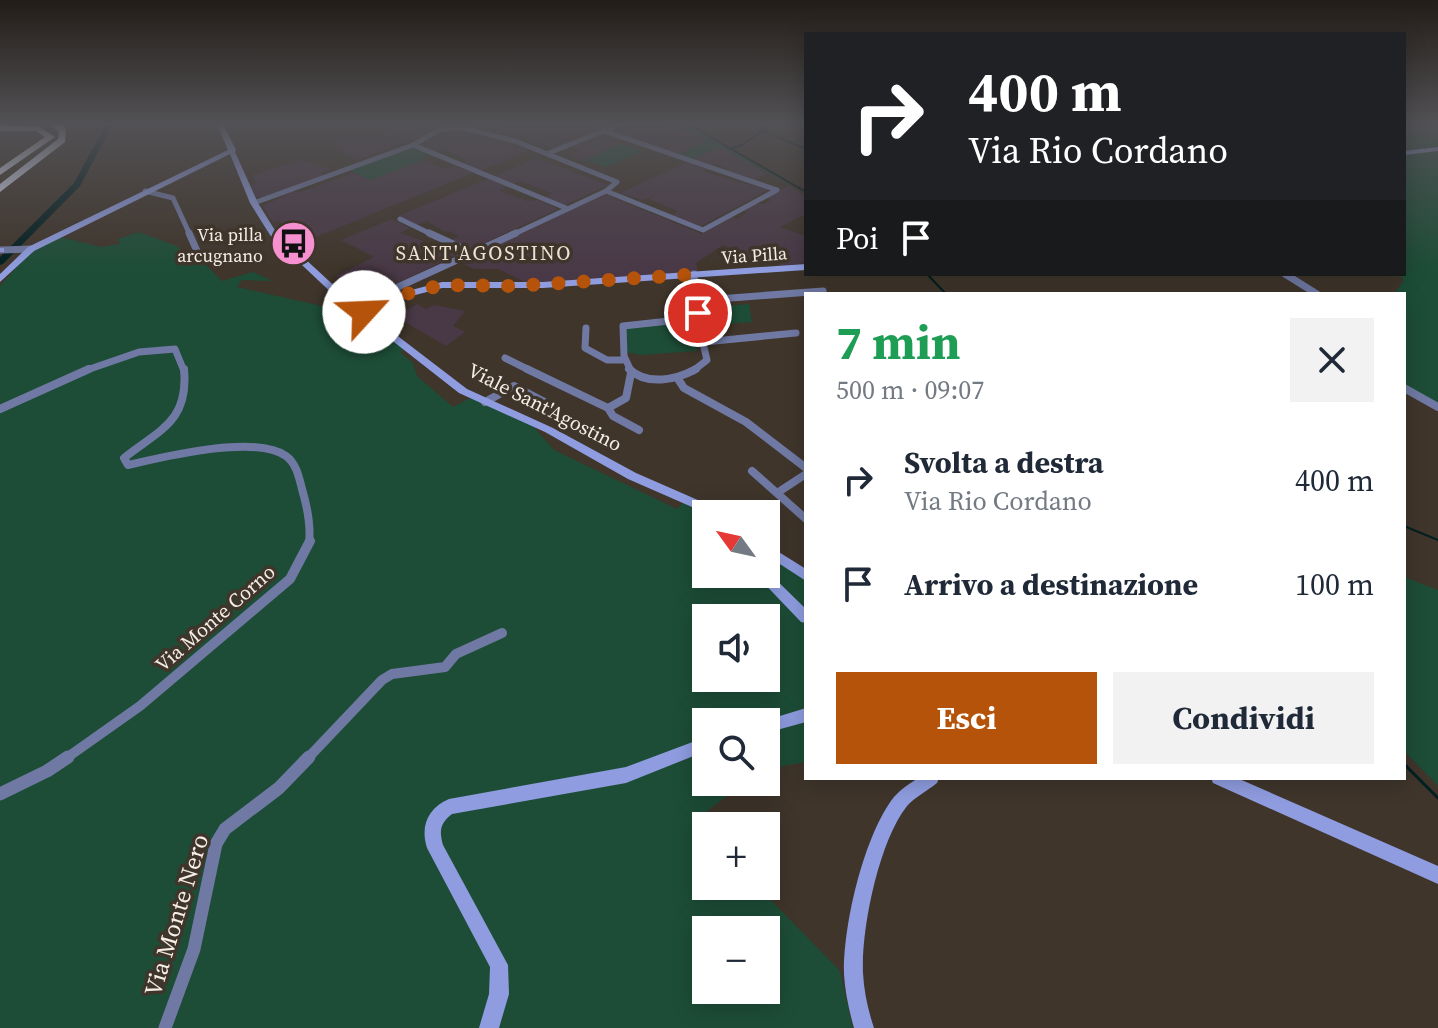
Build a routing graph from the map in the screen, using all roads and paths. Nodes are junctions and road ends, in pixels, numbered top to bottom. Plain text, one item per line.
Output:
1 (22, 172) edge
2 (186, 172) edge
3 (242, 172) edge
4 (339, 172) edge
5 (479, 172) edge
6 (597, 172) edge
7 (724, 172) edge
8 (0, 189) edge
9 (145, 191) junction
10 (606, 191) junction
11 (254, 203) junction
12 (566, 208) junction
13 (400, 219) dead end
14 (27, 249) junction
15 (1, 250) edge
16 (197, 251) dead end
17 (460, 257) junction
18 (804, 267) edge
19 (1288, 276) edge
20 (691, 278) junction
21 (0, 279) edge
22 (823, 291) dead end
23 (400, 292) junction
24 (804, 292) edge
25 (810, 292) edge
26 (1314, 292) edge
27 (694, 301) junction
28 (366, 303) junction
29 (697, 318) junction
30 (586, 328) dead end
31 (796, 333) dead end
32 (704, 342) junction
33 (505, 358) dead end
34 (625, 360) junction
35 (631, 373) junction
36 (678, 379) junction
37 (1406, 389) edge
38 (485, 402) junction
39 (550, 405) dead end
40 (1438, 407) edge
41 (608, 408) junction
42 (0, 409) edge
43 (639, 430) dead end
44 (804, 466) edge
45 (752, 471) dead end
46 (804, 475) edge
47 (777, 493) junction
48 (692, 501) edge
49 (804, 517) edge
50 (780, 558) edge
51 (804, 575) edge
52 (777, 588) edge
53 (804, 616) edge
54 (502, 633) dead end
55 (804, 716) edge
56 (780, 722) edge
57 (692, 749) edge
58 (928, 780) edge
59 (1224, 780) edge
60 (0, 794) edge
61 (1438, 875) edge
62 (165, 1028) edge
63 (489, 1028) edge
64 (864, 1028) edge

1 - 8 highway
2 - 9 street
3 - 11 street
4 - 11 street
5 - 12 street
6 - 10 street
7 - 10 street
9 - 14 street
9 - 16 street
10 - 12 street
11 - 28 street
12 - 17 street
13 - 17 street
14 - 15 street
14 - 21 street
17 - 23 street
18 - 20 street, Via Pilla
19 - 26 street
20 - 23 street, Via Pilla
20 - 27 street
22 - 25 street
23 - 28 street, Via Pilla
24 - 27 street
27 - 29 street
28 - 38 street, Viale Sant'Agostino
29 - 32 street
29 - 34 street
30 - 34 street
31 - 32 street
32 - 36 street
33 - 41 street
34 - 35 street
35 - 36 street
35 - 41 street
36 - 44 street
37 - 40 street
38 - 39 street
38 - 48 street, Viale Sant'Agostino
41 - 43 street
42 - 60 street, Via Monte Corno
45 - 47 street
46 - 47 street
47 - 49 street
50 - 51 street
52 - 53 street
54 - 62 street, Via Monte Nero
55 - 56 street
57 - 63 street
58 - 64 street
59 - 61 street

